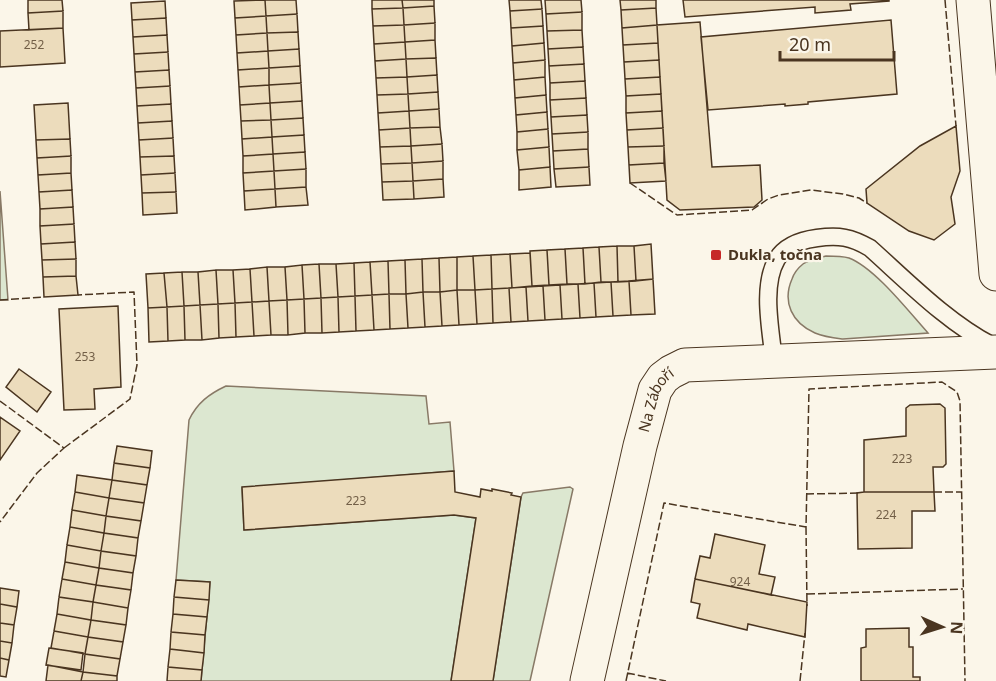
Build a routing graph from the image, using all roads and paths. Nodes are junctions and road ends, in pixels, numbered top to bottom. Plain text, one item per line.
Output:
1 (973, 0) edge
2 (996, 274) edge
3 (996, 350) edge
4 (774, 361) junction
5 (587, 681) edge

1 - 2 street
3 - 4 street, Na Záboří
3 - 4 lane
4 - 5 street, Na Záboří

